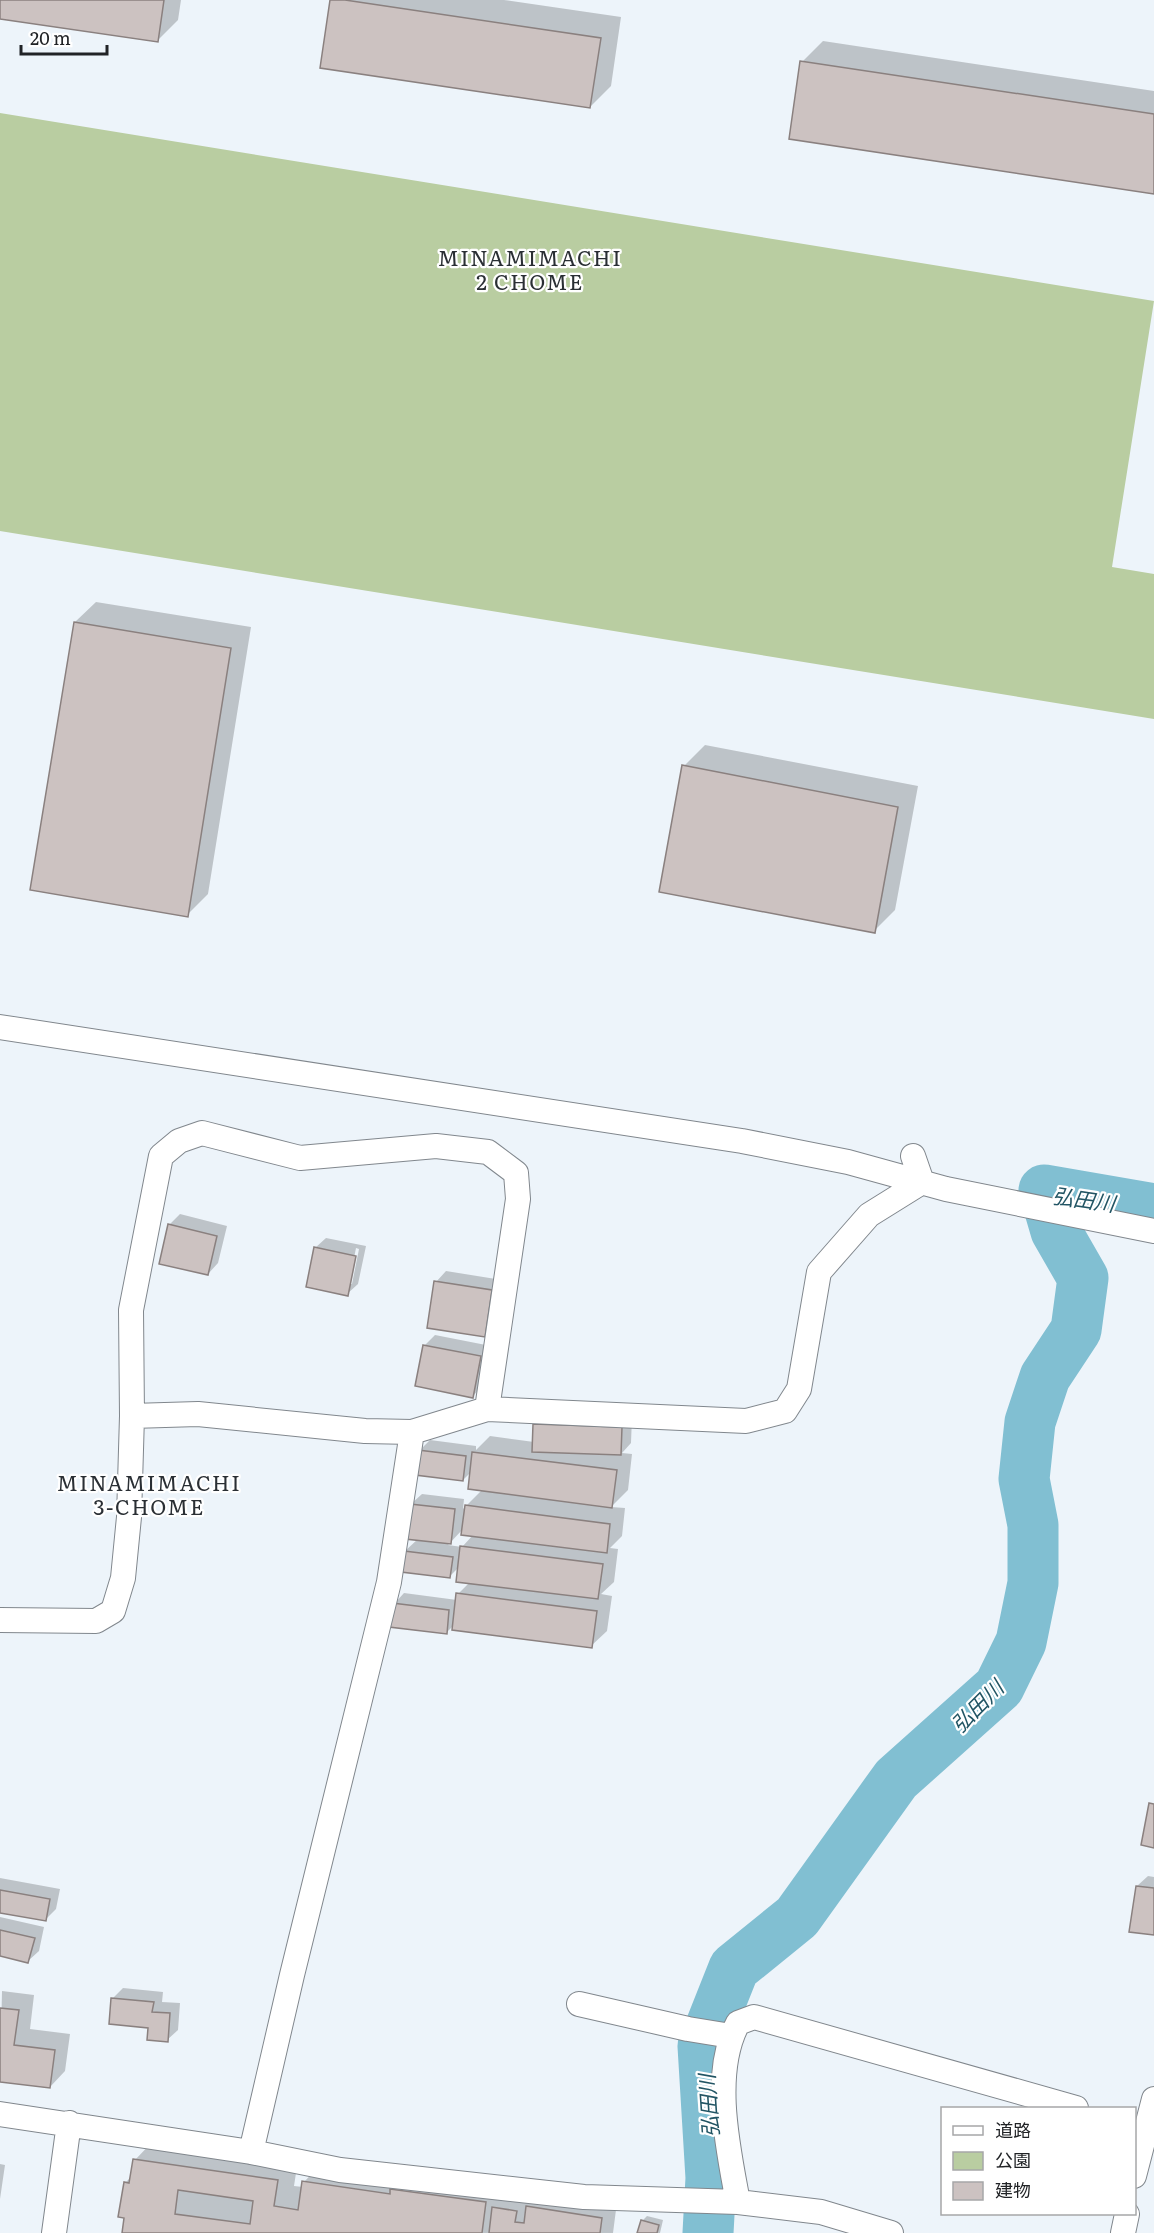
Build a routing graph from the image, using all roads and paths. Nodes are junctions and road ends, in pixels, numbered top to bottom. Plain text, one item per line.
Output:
1 (0, 1027) edge
2 (913, 1156) dead end
3 (922, 1182) junction
4 (1154, 1231) edge
5 (487, 1409) junction
6 (132, 1416) junction
7 (412, 1432) junction
8 (0, 1620) edge
9 (579, 2004) dead end
10 (731, 2036) junction
11 (1154, 2099) edge
12 (1069, 2107) edge
13 (0, 2114) edge
14 (69, 2123) junction
15 (1140, 2126) edge
16 (251, 2152) junction
17 (1136, 2159) edge
18 (734, 2202) junction
19 (1127, 2215) edge
20 (54, 2233) edge
21 (891, 2233) edge
22 (1123, 2233) edge

1 - 3 street
2 - 3 street
3 - 4 street
3 - 5 street
5 - 6 street
5 - 7 street
6 - 7 street
6 - 8 street
7 - 16 street
9 - 10 street
10 - 12 street
10 - 18 street
11 - 15 street
13 - 14 street
14 - 16 street
14 - 20 street
15 - 17 street
16 - 18 street
18 - 21 street
19 - 22 street

